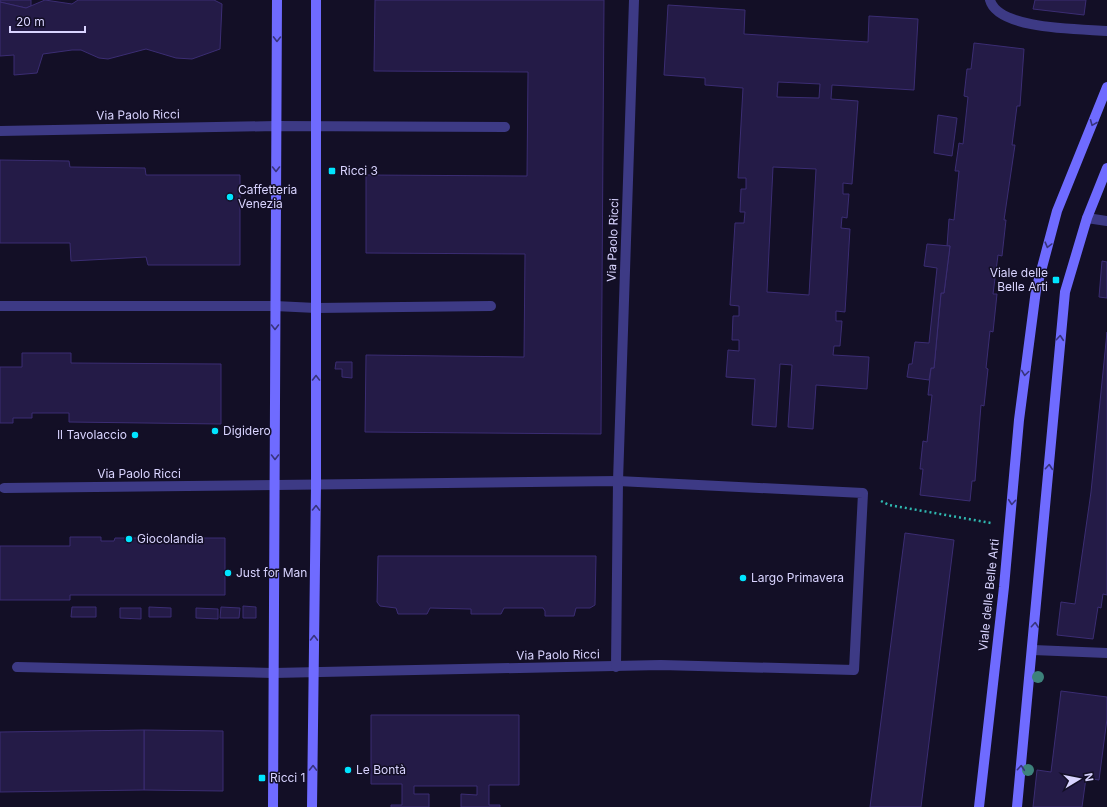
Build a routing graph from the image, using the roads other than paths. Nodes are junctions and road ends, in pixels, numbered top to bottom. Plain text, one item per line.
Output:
1 (277, 0) edge
2 (316, 0) edge
3 (634, 0) edge
4 (990, 0) edge
5 (1107, 31) edge
6 (1107, 86) edge
7 (276, 126) junction
8 (317, 127) junction
9 (505, 127) dead end
10 (0, 131) edge
11 (1107, 168) edge
12 (1087, 218) junction
13 (1107, 221) edge
14 (0, 306) edge
15 (275, 306) junction
16 (491, 306) dead end
17 (316, 308) junction
18 (618, 481) junction
19 (316, 485) junction
20 (275, 486) junction
21 (4, 488) dead end
22 (1033, 650) junction
23 (1107, 653) edge
24 (616, 667) junction
25 (17, 668) dead end
26 (314, 672) junction
27 (273, 673) junction
28 (273, 807) edge
29 (312, 807) edge
30 (979, 807) edge
31 (1017, 807) edge

1 -> 7 street
2 - 8 street
3 - 18 street, Via Paolo Ricci
4 - 5 street
6 -> 30 street, Viale delle Belle Arti
7 - 8 street, Via Paolo Ricci
7 - 10 street, Via Paolo Ricci
7 -> 15 street
8 - 9 street, Via Paolo Ricci
8 - 17 street
11 - 12 street
12 - 13 street
22 -> 12 street
14 - 15 street
15 - 17 street
15 -> 20 street
16 - 17 street
19 -> 17 street
18 - 19 street, Via Paolo Ricci
18 - 24 street, Via Paolo Ricci
18 - 24 street
19 - 20 street, Via Paolo Ricci
26 -> 19 street
20 - 21 street, Via Paolo Ricci
20 - 27 street
22 - 23 street
31 -> 22 street
24 - 26 street, Via Paolo Ricci
25 - 27 street, Via Paolo Ricci
26 - 27 street, Via Paolo Ricci
29 -> 26 street
27 - 28 street

